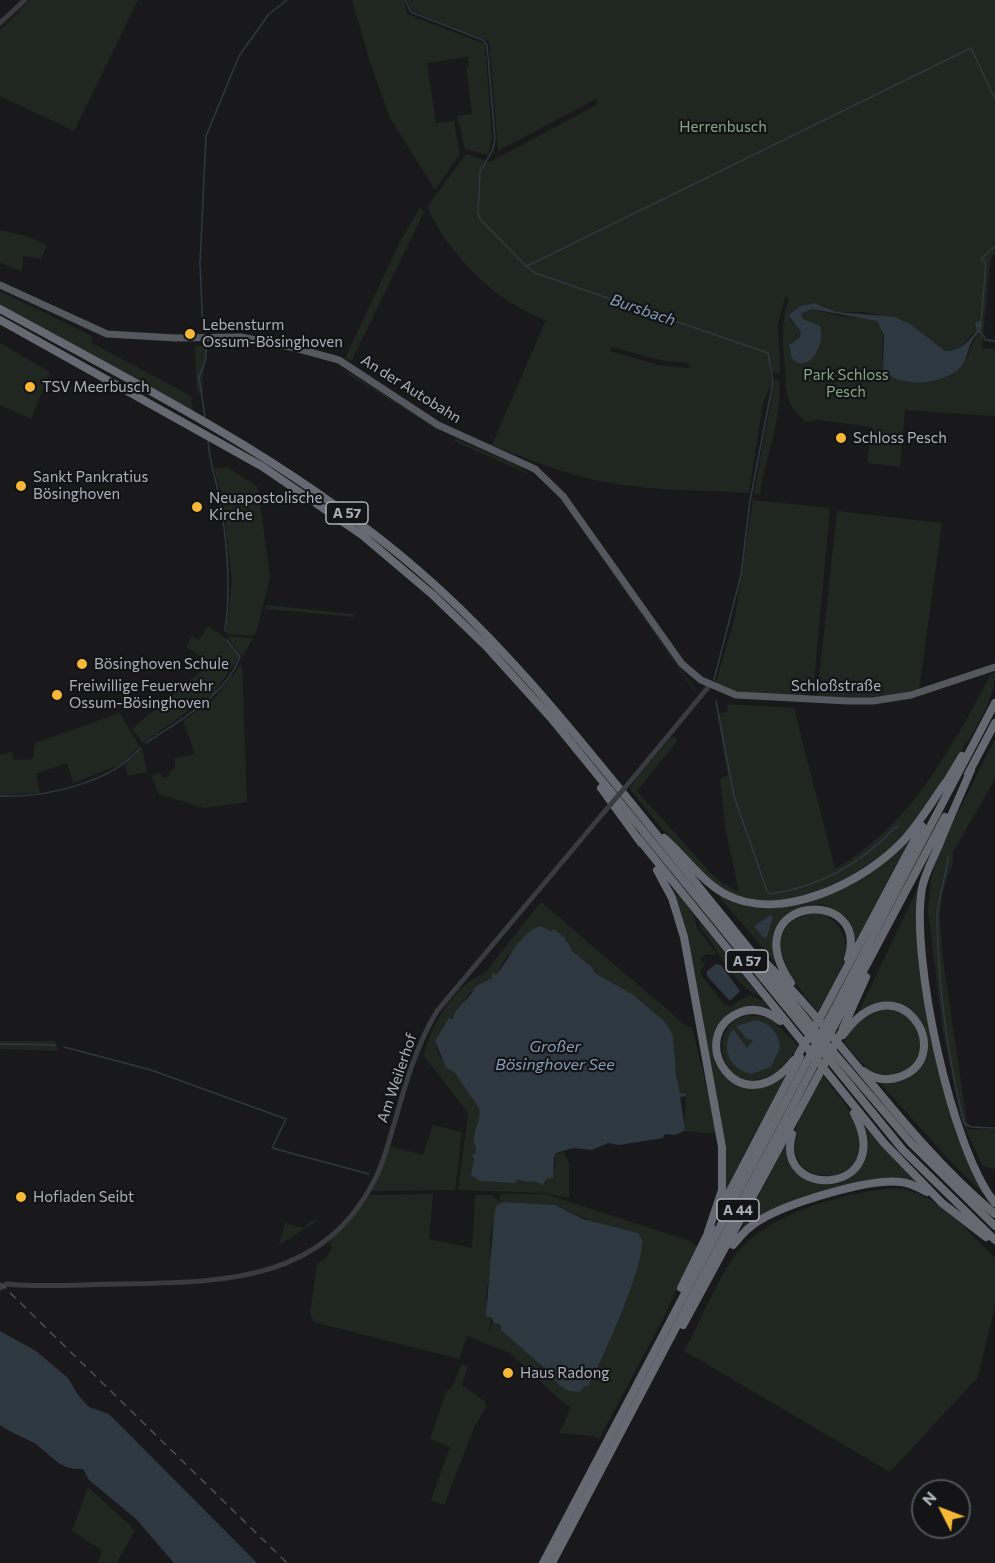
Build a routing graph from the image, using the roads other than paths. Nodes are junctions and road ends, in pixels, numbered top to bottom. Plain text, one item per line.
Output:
1 (25, 0) edge
2 (0, 23) edge
3 (0, 285) edge
4 (0, 309) edge
5 (0, 320) edge
6 (995, 667) edge
7 (710, 685) junction
8 (995, 703) edge
9 (990, 722) edge
10 (568, 738) junction
11 (971, 770) junction
12 (946, 782) junction
13 (651, 827) junction
14 (638, 838) junction
15 (741, 939) junction
16 (842, 975) junction
17 (810, 1011) junction
18 (834, 1026) junction
19 (792, 1032) junction
20 (851, 1061) junction
21 (807, 1064) junction
22 (842, 1092) junction
23 (800, 1111) junction
24 (936, 1197) junction
25 (995, 1203) edge
26 (995, 1214) edge
27 (995, 1226) edge
28 (708, 1232) junction
29 (995, 1241) edge
30 (720, 1261) junction
31 (0, 1287) edge
32 (661, 1339) junction
33 (663, 1351) junction
34 (543, 1563) edge
35 (552, 1563) edge

1 - 2 street
3 - 7 main road, An der Autobahn
4 - 13 highway, A 57
5 - 10 highway, A 57
6 - 7 main road, Schloßstraße
7 - 31 street, Am Weilerhof, bridge
8 - 9 highway, A 44
9 - 11 highway, A 44
9 - 12 highway
9 - 18 highway, A 44
10 - 14 highway
10 - 29 highway, A 57
11 - 18 highway, A 44
11 - 25 highway
12 - 13 highway
12 - 16 highway
13 - 15 highway, A 57
14 - 19 highway
14 - 28 highway
15 - 17 highway
15 - 27 highway, A 57
16 - 17 highway
16 - 18 highway
17 - 20 highway
18 - 20 highway
18 - 21 highway, A 44, bridge
18 - 21 highway, bridge
18 - 21 highway, bridge
19 - 21 highway
19 - 22 highway
20 - 26 highway
21 - 23 highway
21 - 28 highway
21 - 32 highway, A 44
21 - 33 highway, A 44
22 - 23 highway
22 - 24 highway
23 - 30 highway
24 - 29 highway
24 - 30 highway
28 - 32 highway
30 - 33 highway
32 - 34 highway, A 44
33 - 35 highway, A 44

